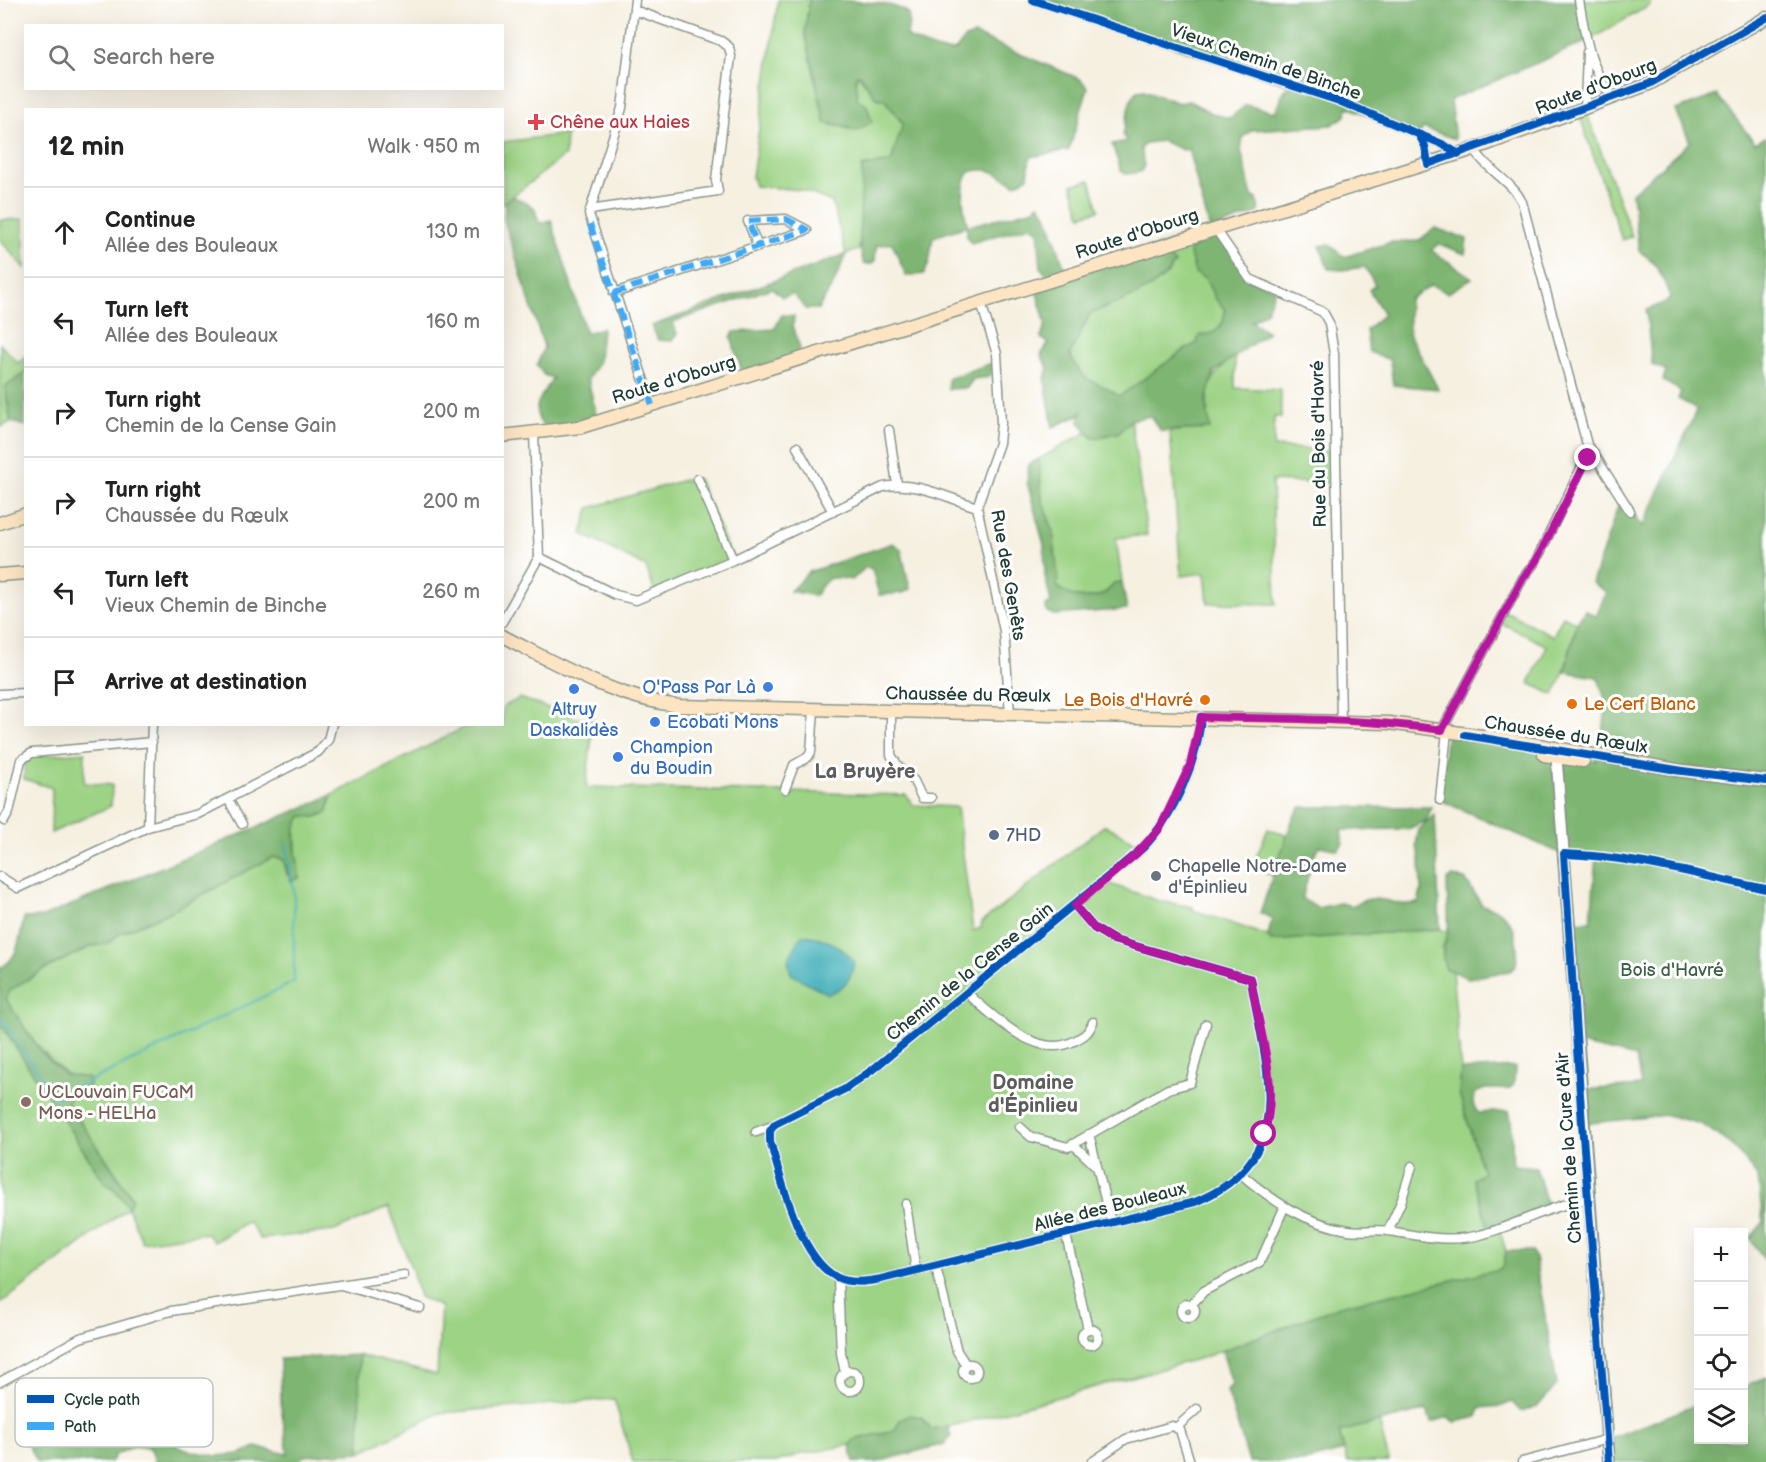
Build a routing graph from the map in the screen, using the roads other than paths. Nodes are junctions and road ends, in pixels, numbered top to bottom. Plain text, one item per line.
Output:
1 (635, 0) edge
2 (1033, 0) edge
3 (1579, 0) edge
4 (634, 10) junction
5 (1766, 18) edge
6 (1587, 45) junction
7 (1612, 97) junction
8 (1585, 108) junction
9 (1419, 135) junction
10 (1474, 149) junction
11 (1459, 154) junction
12 (1428, 164) junction
13 (590, 210) junction
14 (1215, 228) junction
15 (758, 247) junction
16 (614, 293) junction
17 (981, 303) junction
18 (652, 405) junction
19 (889, 430) dead end
20 (534, 434) junction
21 (504, 436) edge
22 (1588, 445) junction
23 (797, 447) dead end
24 (698, 479) dead end
25 (897, 484) junction
26 (977, 507) junction
27 (1630, 511) dead end
28 (833, 512) junction
29 (24, 515) edge
30 (0, 523) edge
31 (539, 557) junction
32 (733, 560) junction
33 (24, 573) edge
34 (0, 575) edge
35 (504, 618) edge
36 (504, 637) edge
37 (24, 693) edge
38 (0, 694) edge
39 (814, 710) junction
40 (891, 711) junction
41 (1010, 714) junction
42 (1201, 717) junction
43 (1341, 720) junction
44 (152, 726) edge
45 (332, 726) edge
46 (1444, 730) junction
47 (152, 742) junction
48 (1556, 753) junction
49 (1683, 771) junction
50 (1766, 781) edge
51 (785, 789) dead end
52 (931, 798) dead end
53 (228, 799) junction
54 (1440, 800) dead end
55 (4, 821) dead end
56 (242, 824) dead end
57 (148, 827) junction
58 (0, 877) edge
59 (1075, 906) junction
60 (968, 994) junction
61 (1093, 1022) dead end
62 (1206, 1024) dead end
63 (775, 1124) junction
64 (1020, 1127) dead end
65 (756, 1132) dead end
66 (1086, 1136) junction
67 (1074, 1144) junction
68 (1412, 1166) dead end
69 (1096, 1167) junction
70 (1240, 1173) junction
71 (1588, 1199) junction
72 (906, 1204) dead end
73 (1284, 1208) junction
74 (1111, 1223) junction
75 (1388, 1231) junction
76 (1066, 1235) junction
77 (936, 1267) junction
78 (916, 1271) junction
79 (404, 1275) dead end
80 (838, 1278) junction
81 (338, 1284) junction
82 (1191, 1305) dead end
83 (420, 1308) dead end
84 (1088, 1329) dead end
85 (966, 1365) dead end
86 (845, 1373) dead end
87 (0, 1382) edge
88 (1197, 1409) dead end
89 (1178, 1427) junction
90 (1608, 1440) junction
91 (1092, 1462) edge
92 (1190, 1462) edge
93 (1522, 1462) edge
94 (1609, 1462) edge

1 - 4 street
2 - 9 street, Vieux Chemin de Binche
3 - 6 street
4 - 13 street
4 - 13 street
5 - 7 main road, Route d'Obourg
6 - 7 street
6 - 8 street
7 - 8 main road, Route d'Obourg
8 - 10 main road, Route d'Obourg
9 - 11 street, Vieux Chemin de Binche
9 - 12 street
10 - 11 main road, Route d'Obourg
10 - 22 street
11 - 12 main road, Route d'Obourg
12 - 14 main road, Route d'Obourg
13 - 16 street
14 - 17 main road, Route d'Obourg
14 - 43 street, Rue du Bois d'Havré
15 - 15 street
15 - 16 street
16 - 18 street
17 - 18 main road, Route d'Obourg
17 - 26 street, Rue des Genêts
18 - 20 main road, Route d'Obourg
19 - 25 street
20 - 21 main road, Route d'Obourg
20 - 31 street
22 - 27 street
22 - 46 street
23 - 28 street
24 - 32 street
25 - 26 street
25 - 28 street
26 - 41 street, Rue des Genêts
28 - 32 street
29 - 30 main road
31 - 32 street
31 - 35 street
33 - 34 main road
36 - 39 main road, Chaussée du Rœulx
37 - 38 street
39 - 40 main road, Chaussée du Rœulx
39 - 51 street
40 - 41 main road, Chaussée du Rœulx
40 - 52 street
41 - 42 main road, Chaussée du Rœulx
42 - 43 main road, Chaussée du Rœulx
42 - 59 street, Chemin de la Cense Gain
43 - 46 main road, Chaussée du Rœulx
44 - 47 street
45 - 53 street
46 - 48 main road, Chaussée du Rœulx
46 - 54 street
47 - 55 street
47 - 57 street
48 - 49 main road, Chaussée du Rœulx
48 - 49 main road, Chaussée du Rœulx
48 - 71 street, Chemin de la Cure d'Air
49 - 50 main road, Chaussée du Rœulx
53 - 56 street
53 - 57 street
57 - 58 street
59 - 60 street, Chemin de la Cense Gain
59 - 70 street, Allée des Bouleaux
60 - 61 street
60 - 63 street, Chemin de la Cense Gain
62 - 66 street
63 - 65 street, Chemin de la Cense Gain
63 - 80 street
64 - 67 street
66 - 67 street
66 - 69 street, Allée des Bouleaux
67 - 69 street, Allée des Bouleaux
68 - 75 street
69 - 74 street, Allée des Bouleaux
70 - 73 street
70 - 74 street, Allée des Bouleaux
71 - 75 street
71 - 90 street, Chemin de la Cure d'Air
72 - 78 street
73 - 75 street
73 - 82 street
74 - 76 street, Allée des Bouleaux
76 - 77 street, Allée des Bouleaux
76 - 84 street, Allée des Bouleaux
77 - 78 street, Allée des Bouleaux
77 - 85 street
78 - 80 street, Allée des Bouleaux
79 - 81 street
80 - 86 street
81 - 83 street
81 - 87 street
88 - 89 street
89 - 91 street
89 - 92 street
90 - 93 street
90 - 94 street, Chemin de la Cure d'Air

